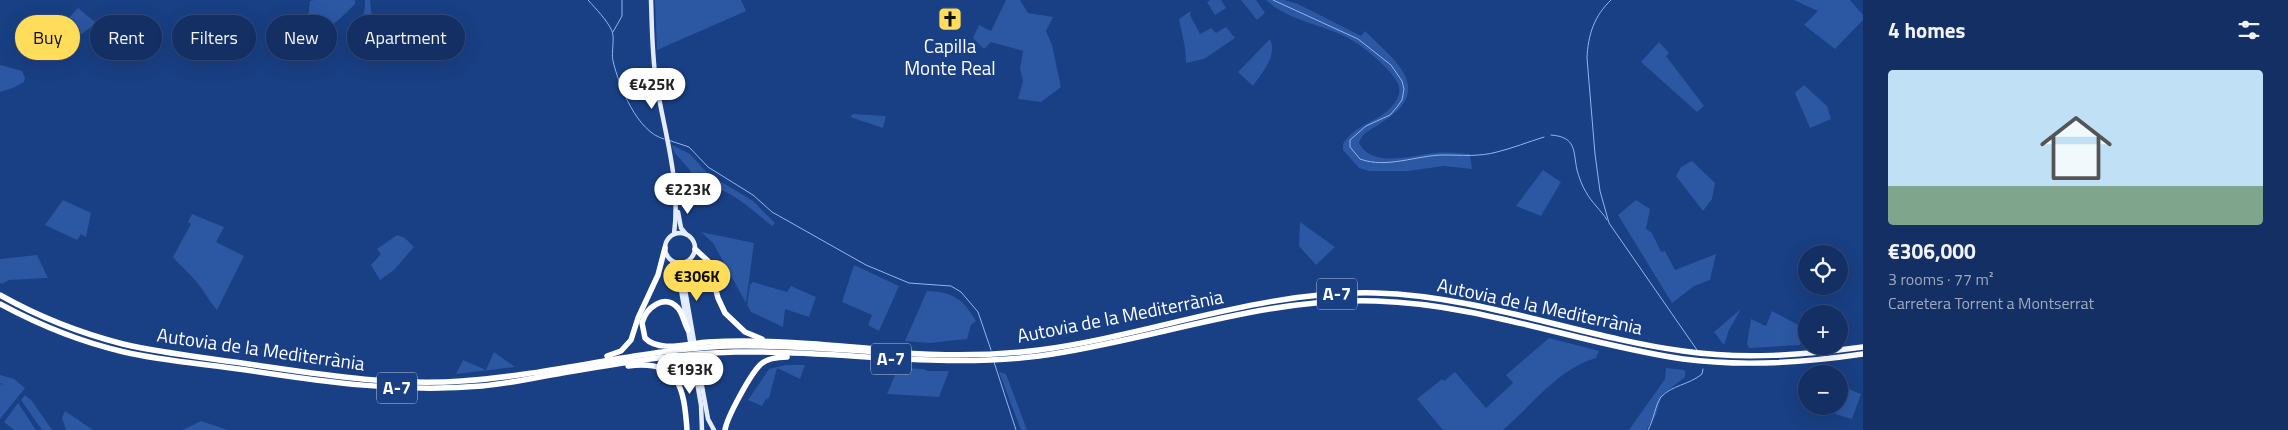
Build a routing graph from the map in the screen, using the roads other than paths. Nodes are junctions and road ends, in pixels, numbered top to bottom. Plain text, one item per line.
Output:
1 (651, 0) edge
2 (676, 204) junction
3 (674, 234) junction
4 (686, 234) junction
5 (665, 248) junction
6 (695, 249) junction
7 (672, 260) junction
8 (686, 262) junction
9 (0, 295) edge
10 (0, 304) edge
11 (688, 330) junction
12 (769, 341) junction
13 (1863, 347) edge
14 (804, 354) junction
15 (895, 354) junction
16 (1863, 354) edge
17 (1003, 357) junction
18 (977, 358) junction
19 (573, 368) junction
20 (687, 430) edge
21 (702, 430) edge
22 (714, 430) edge
23 (724, 430) edge

1 - 2 main road
2 - 3 main road
2 - 4 main road
3 - 4 main road
3 - 5 main road
4 - 6 main road
5 - 7 main road
5 - 19 highway
6 - 8 main road
6 - 12 highway
7 - 8 main road
7 - 11 main road
8 - 11 main road
9 - 19 highway, Autovia de la Mediterrània / A-7
10 - 19 highway, Autovia de la Mediterrània / A-7
11 - 12 highway
12 - 15 highway
13 - 17 highway, Autovia de la Mediterrània / A-7
14 - 18 highway, Autovia de la Mediterrània / A-7
14 - 19 highway, Autovia de la Mediterrània / A-7
14 - 23 highway
15 - 18 highway, Autovia de la Mediterrània / A-7
15 - 19 highway, Autovia de la Mediterrània / A-7
16 - 17 highway, Autovia de la Mediterrània / A-7
17 - 18 highway, Autovia de la Mediterrània / A-7
19 - 20 highway
21 - 22 main road

